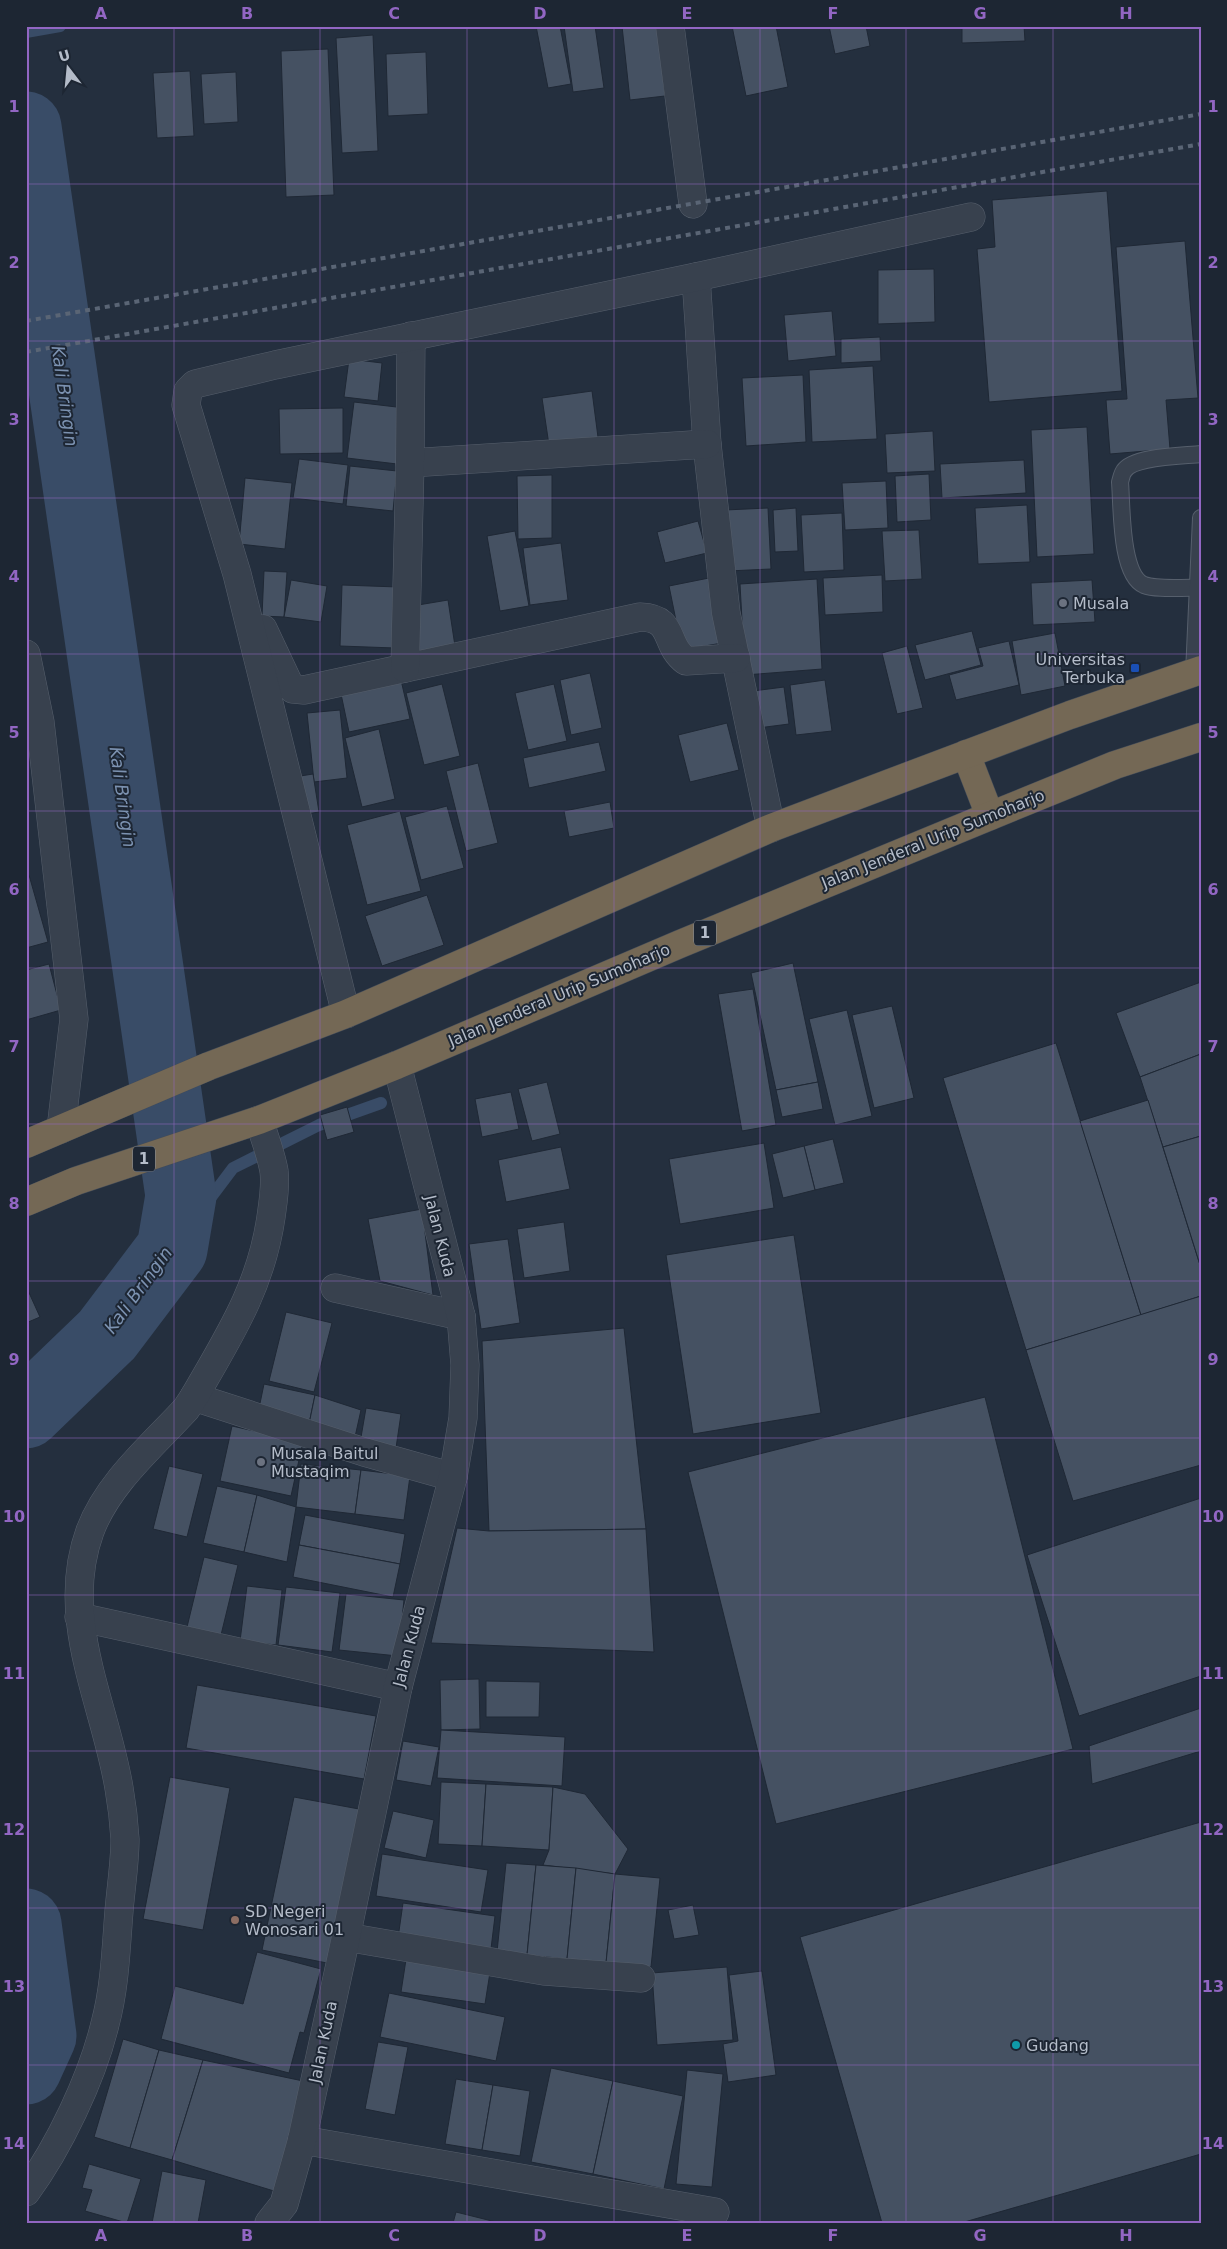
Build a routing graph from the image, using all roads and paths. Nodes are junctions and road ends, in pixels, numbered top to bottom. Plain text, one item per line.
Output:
1 (670, 26) edge
2 (694, 204) dead end
3 (971, 217) dead end
4 (696, 277) junction
5 (411, 336) junction
6 (707, 444) junction
7 (1201, 454) edge
8 (410, 463) junction
9 (1201, 518) edge
10 (237, 574) junction
11 (1199, 588) junction
12 (26, 654) edge
13 (736, 658) junction
14 (405, 668) junction
15 (1197, 672) edge
16 (1201, 737) edge
17 (966, 754) junction
18 (990, 816) junction
19 (772, 828) junction
20 (346, 1014) junction
21 (397, 1065) junction
22 (72, 1124) junction
23 (262, 1130) junction
24 (26, 1144) edge
25 (26, 1202) edge
26 (335, 1288) dead end
27 (461, 1316) junction
28 (194, 1397) junction
29 (453, 1477) junction
30 (79, 1617) junction
31 (398, 1687) junction
32 (346, 1937) junction
33 (641, 1978) dead end
34 (302, 2140) junction
35 (26, 2192) edge
36 (715, 2212) dead end
37 (269, 2223) edge

1 - 2 street
3 - 4 street
4 - 5 street
4 - 6 street
5 - 8 street
5 - 10 street
6 - 8 street
6 - 13 street
7 - 11 lane
8 - 14 street
9 - 11 lane
10 - 14 street
10 - 20 street
11 - 15 lane
12 - 22 street
13 - 14 street
13 - 19 street
15 - 17 highway
16 - 18 highway, Jalan Jenderal Urip Sumoharjo / 1
17 - 18 highway
17 - 19 highway
18 - 21 highway, Jalan Jenderal Urip Sumoharjo / 1
19 - 20 highway
20 - 22 highway
21 - 23 highway, Jalan Jenderal Urip Sumoharjo / 1
21 - 27 street, Jalan Kuda
22 - 24 highway
23 - 25 highway, Jalan Jenderal Urip Sumoharjo / 1
23 - 28 street
26 - 27 street
27 - 29 street, Jalan Kuda
28 - 29 street
28 - 30 street
29 - 31 street, Jalan Kuda
30 - 31 street
30 - 35 street
31 - 32 street, Jalan Kuda
32 - 33 street
32 - 34 street, Jalan Kuda
34 - 36 street
34 - 37 street, Jalan Kuda

